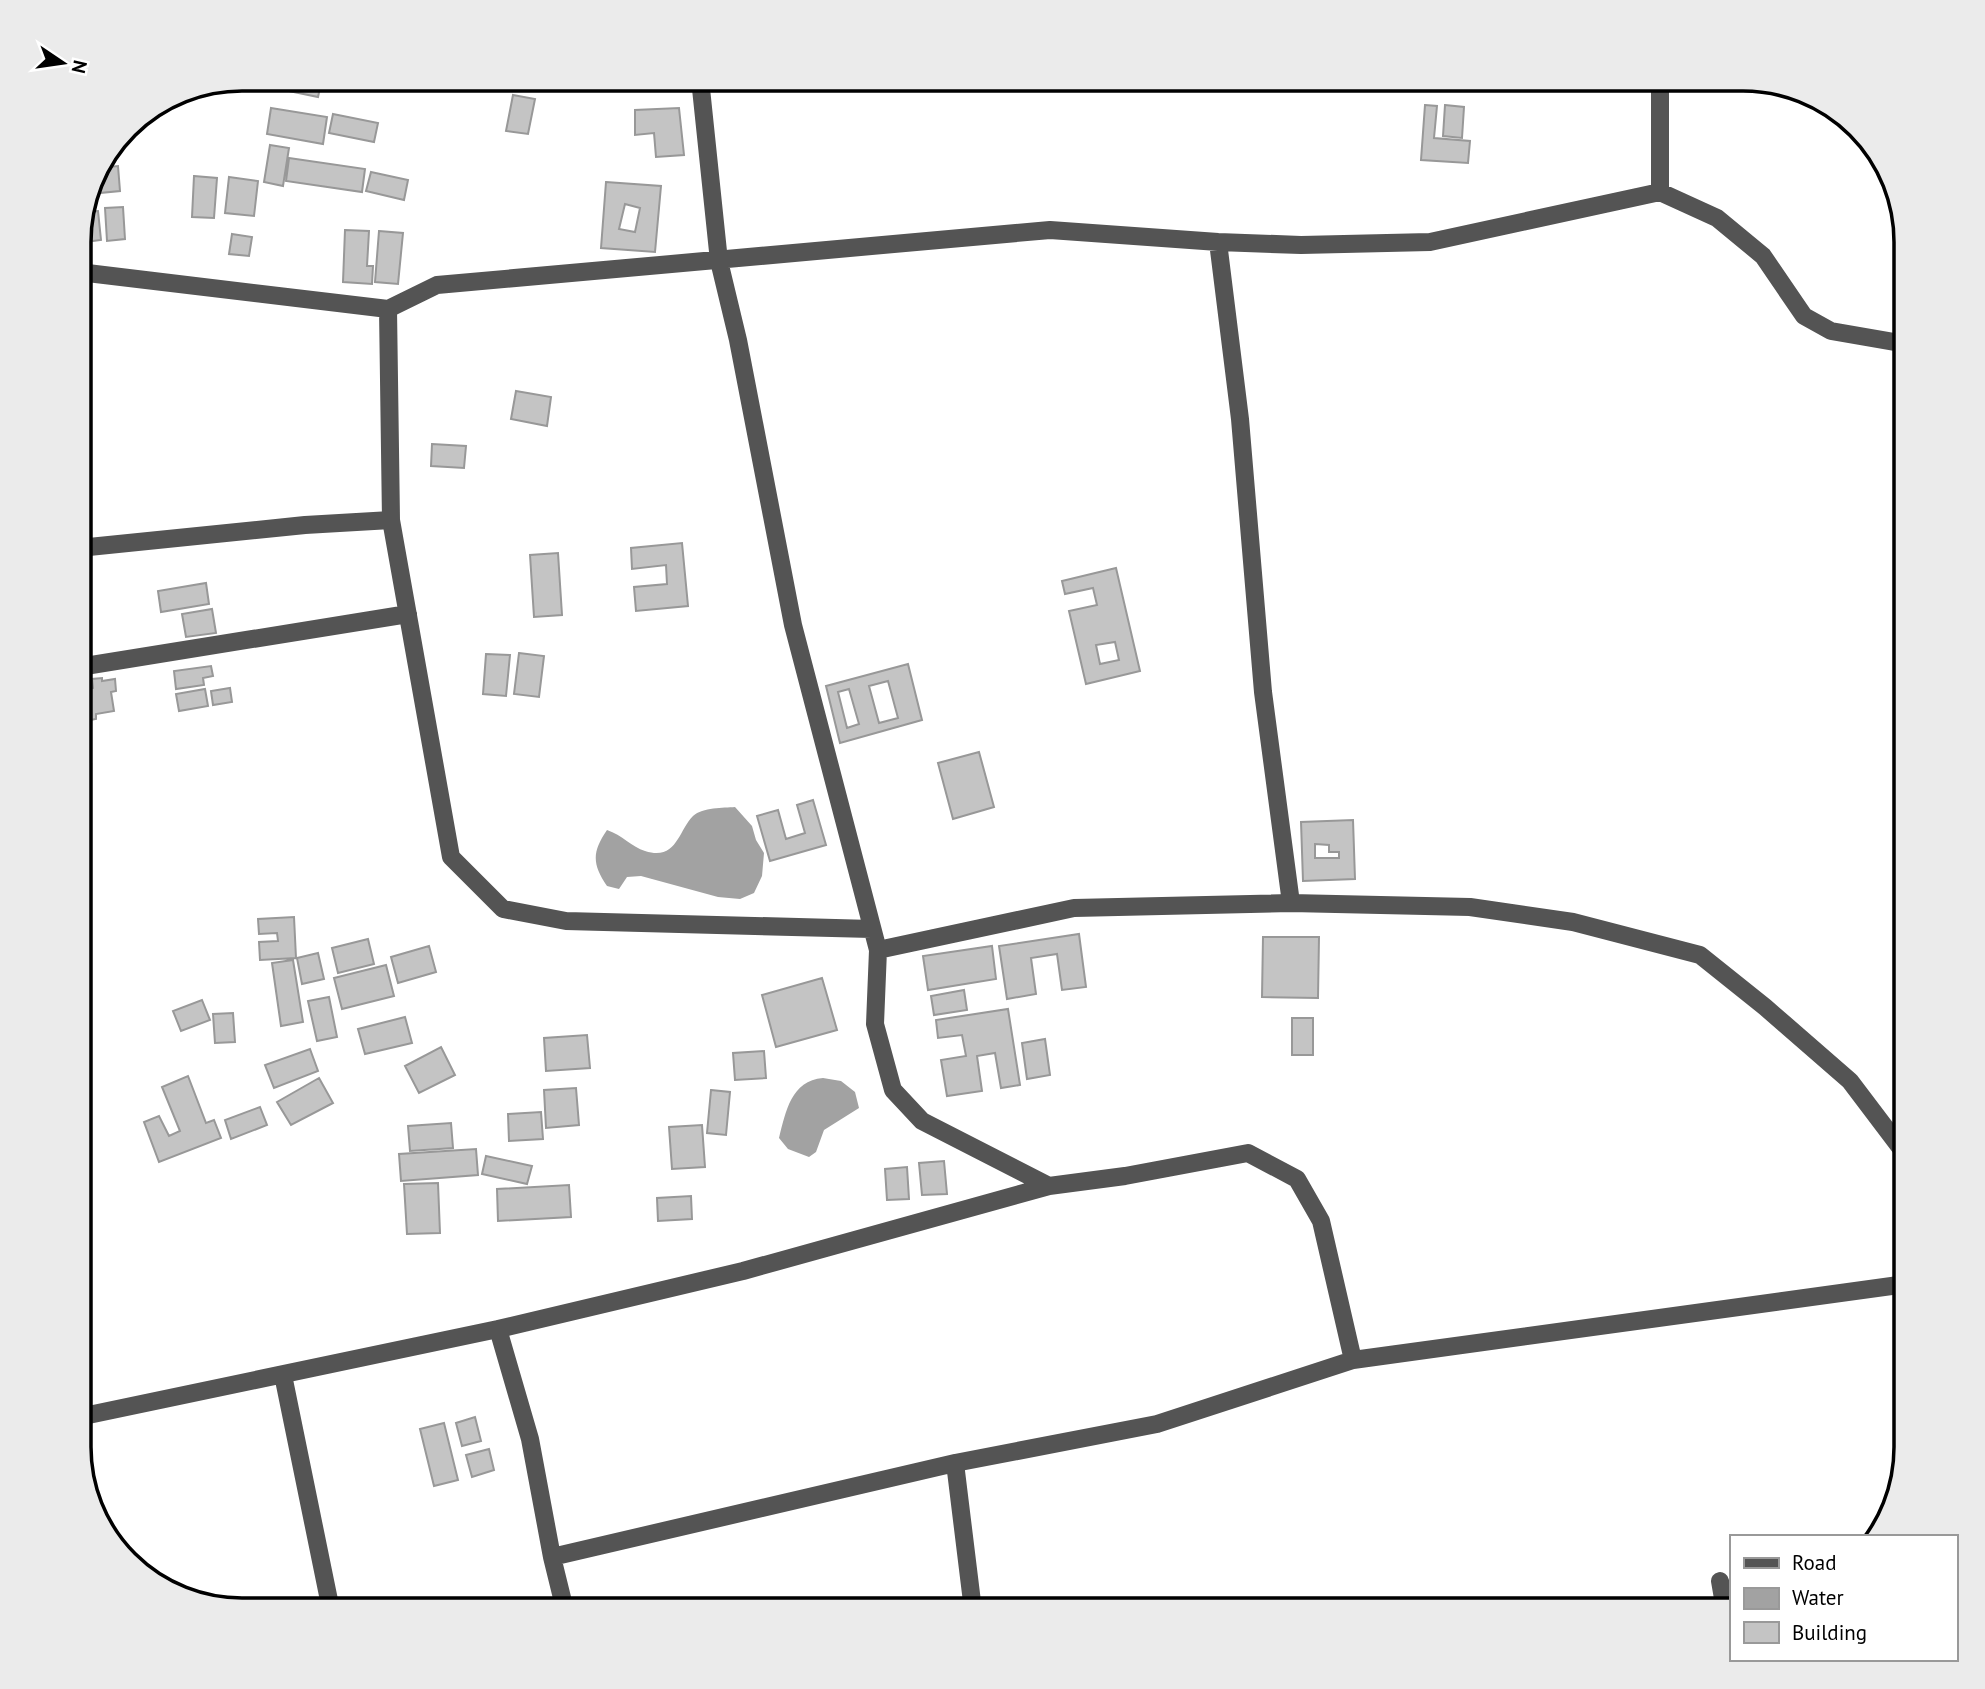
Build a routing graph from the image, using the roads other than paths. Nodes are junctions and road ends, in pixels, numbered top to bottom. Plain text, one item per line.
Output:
1 (701, 91) edge
2 (1660, 91) edge
3 (1660, 192) junction
4 (1218, 242) junction
5 (719, 261) junction
6 (91, 273) edge
7 (388, 309) junction
8 (1894, 342) edge
9 (391, 520) junction
10 (91, 547) edge
11 (408, 614) junction
12 (91, 665) edge
13 (1291, 903) junction
14 (872, 929) junction
15 (878, 950) junction
16 (1894, 1139) edge
17 (1049, 1186) junction
18 (1894, 1286) edge
19 (498, 1329) junction
20 (1353, 1360) junction
21 (283, 1375) junction
22 (91, 1415) edge
23 (955, 1463) junction
24 (552, 1557) junction
25 (1720, 1581) dead end
26 (329, 1598) edge
27 (562, 1598) edge
28 (972, 1598) edge
29 (1723, 1598) edge

1 - 5 street
2 - 3 street
3 - 4 street
3 - 8 street
4 - 5 street
4 - 13 street
5 - 7 street
5 - 14 street
6 - 7 street
7 - 9 street
9 - 10 street
9 - 11 street
11 - 12 street
11 - 14 street
13 - 15 street
13 - 16 street
14 - 15 street
15 - 17 street
17 - 19 street
17 - 20 street
18 - 20 street
19 - 21 street
19 - 24 street
20 - 23 street
21 - 22 street
21 - 26 street
23 - 24 street
23 - 28 street
24 - 27 street
25 - 29 street

